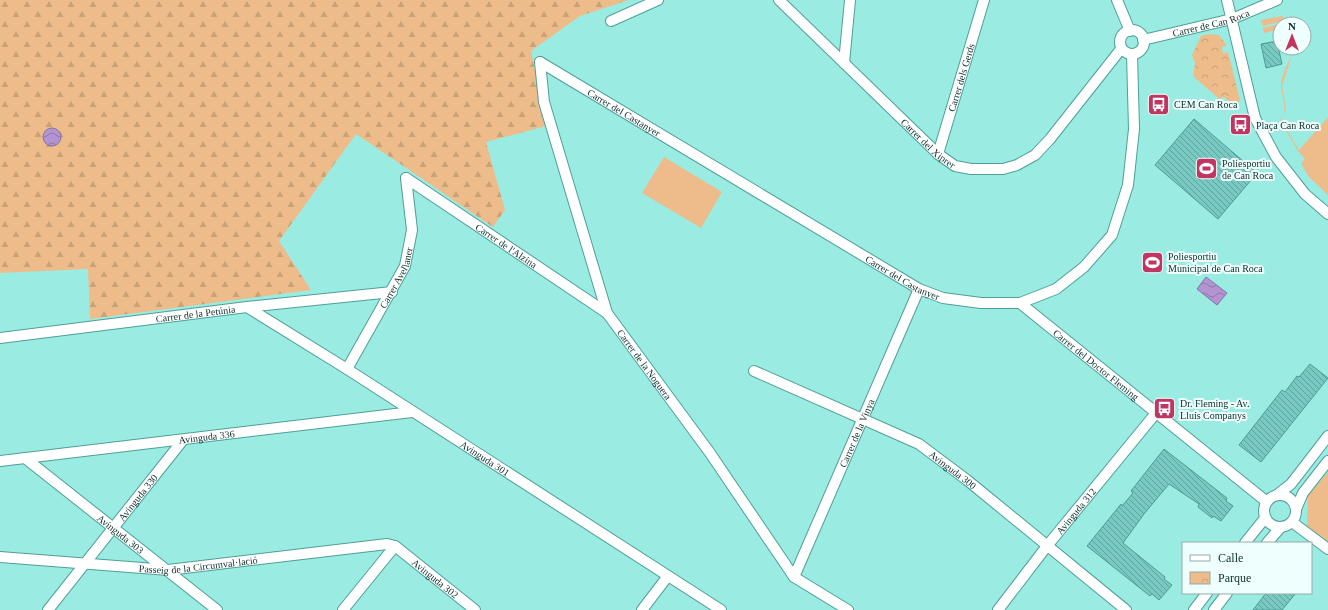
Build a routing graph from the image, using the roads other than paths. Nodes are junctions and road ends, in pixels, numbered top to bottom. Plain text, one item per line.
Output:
1 (658, 0) edge
2 (779, 0) edge
3 (850, 0) edge
4 (984, 0) edge
5 (1118, 0) edge
6 (1228, 0) edge
7 (1277, 0) edge
8 (1232, 19) junction
9 (611, 21) dead end
10 (1130, 31) junction
11 (1143, 40) junction
12 (1121, 49) junction
13 (1132, 54) junction
14 (540, 62) joint
15 (844, 63) junction
16 (938, 154) junction
17 (406, 178) joint
18 (1328, 214) edge
19 (919, 289) junction
20 (392, 292) junction
21 (1020, 303) junction
22 (248, 307) junction
23 (607, 313) junction
24 (0, 338) edge
25 (347, 369) junction
26 (754, 371) dead end
27 (412, 412) junction
28 (1156, 413) junction
29 (862, 419) junction
30 (1328, 436) edge
31 (183, 440) junction
32 (25, 458) junction
33 (0, 461) edge
34 (1328, 461) edge
35 (1277, 495) junction
36 (1267, 502) junction
37 (1296, 509) junction
38 (1265, 518) junction
39 (1292, 522) junction
40 (114, 528) junction
41 (1280, 528) junction
42 (1246, 542) edge
43 (1268, 542) edge
44 (395, 546) junction
45 (1047, 546) junction
46 (1328, 549) edge
47 (0, 557) edge
48 (84, 564) junction
49 (168, 570) junction
50 (668, 576) junction
51 (794, 577) junction
52 (1206, 594) edge
53 (1226, 594) edge
54 (48, 610) edge
55 (217, 610) edge
56 (343, 610) edge
57 (475, 610) edge
58 (642, 610) edge
59 (721, 610) edge
60 (848, 610) edge
61 (998, 610) edge
62 (1126, 610) edge
63 (1194, 610) edge
64 (1214, 610) edge

1 - 9 street
2 - 15 street, Carrer del Xiprer
3 - 15 street
4 - 16 street, Carrer dels Gerds
5 - 10 street
6 - 8 street
7 - 8 street, Carrer de Can Roca
8 - 11 street, Carrer de Can Roca
8 - 18 street
10 - 11 street
10 - 12 street
11 - 13 street
12 - 13 street
12 - 16 street, Carrer del Xiprer
13 - 21 street, Carrer del Castanyer
14 - 19 street, Carrer del Castanyer
14 - 23 street, Carrer de la Noguera
15 - 16 street, Carrer del Xiprer
17 - 20 street, Carrer Avellaner
17 - 23 street, Carrer de l'Alzina
19 - 21 street, Carrer del Castanyer
19 - 29 street, Carrer de la Vinya
20 - 22 street, Carrer de la Petúnia
20 - 25 street, Carrer Avellaner
21 - 28 street, Carrer del Doctor Fleming
22 - 24 street, Carrer de la Petúnia
22 - 25 street, Avinguda 301
23 - 51 street, Carrer de la Noguera
25 - 27 street, Avinguda 301
26 - 29 street, Avinguda 300
27 - 31 street, Avinguda 336
27 - 50 street, Avinguda 301
28 - 36 street, Carrer del Doctor Fleming
28 - 45 street, Avinguda 312
29 - 45 street, Avinguda 300
29 - 51 street, Carrer de la Vinya
30 - 35 street
31 - 32 street, Avinguda 336
31 - 40 street, Avinguda 330
32 - 33 street, Avinguda 336
32 - 40 street, Avinguda 303
34 - 37 street
35 - 36 street
35 - 37 street
36 - 38 street
37 - 39 street
38 - 41 street
38 - 42 street
39 - 41 street
39 - 46 street
40 - 48 street, Avinguda 330
40 - 49 street, Avinguda 303
41 - 43 street
44 - 49 street, Passeig de la Circumval·lació
44 - 56 street
44 - 57 street, Avinguda 302
45 - 61 street, Avinguda 312
45 - 62 street, Avinguda 300
47 - 48 street, Passeig de la Circumval·lació
48 - 49 street, Passeig de la Circumval·lació
48 - 54 street, Avinguda 330
49 - 55 street, Avinguda 303
50 - 58 street
50 - 59 street, Avinguda 301
51 - 60 street, Carrer de la Noguera
52 - 63 street
53 - 64 street

